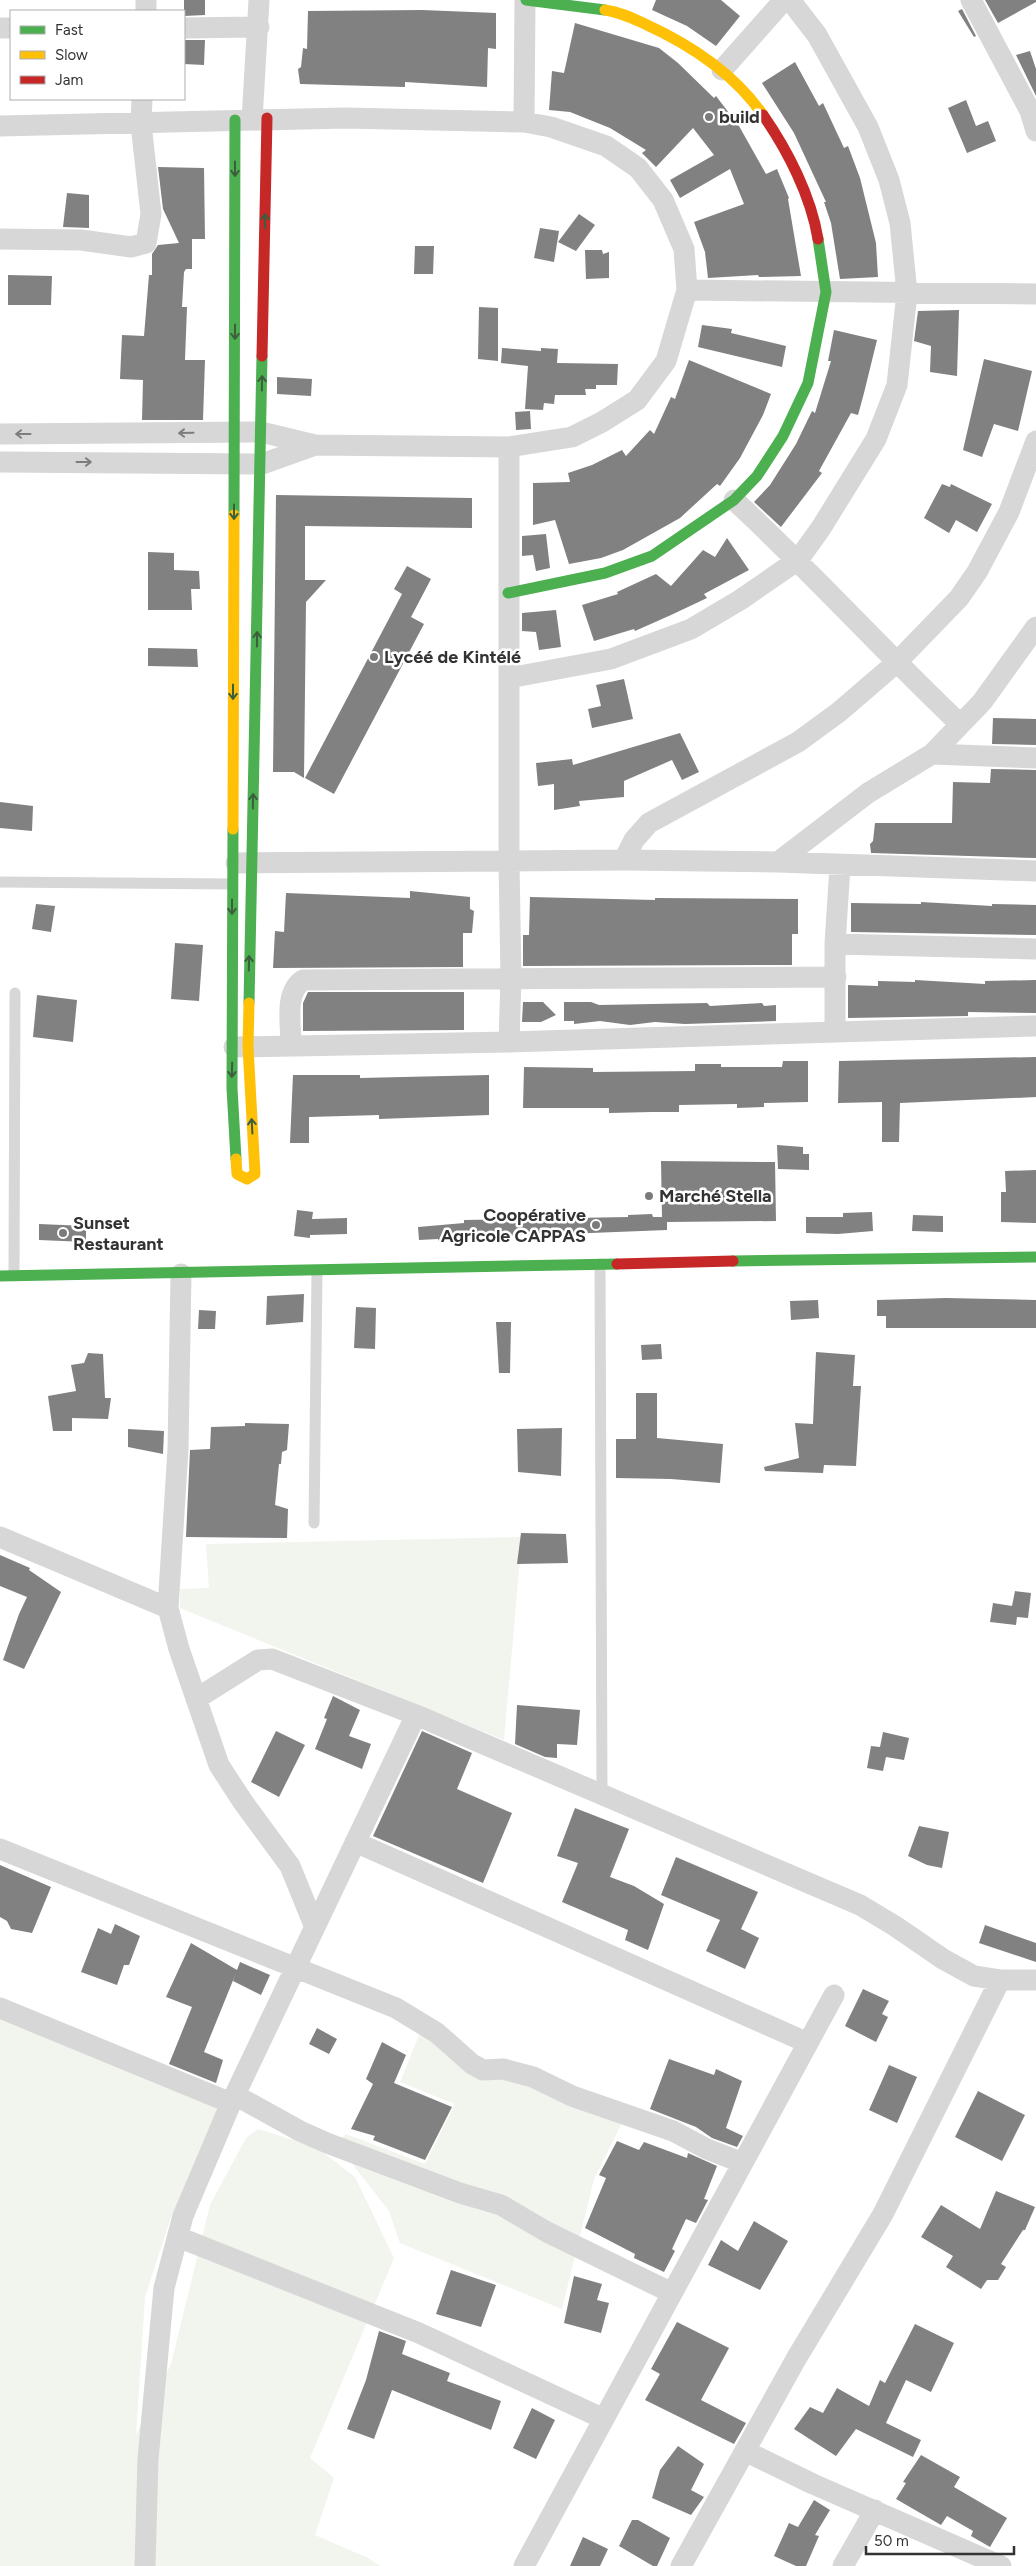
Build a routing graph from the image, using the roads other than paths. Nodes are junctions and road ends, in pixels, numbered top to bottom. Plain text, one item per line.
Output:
1 (260, 0) edge
2 (526, 0) edge
3 (784, 0) edge
4 (790, 0) edge
5 (971, 0) edge
6 (259, 27) junction
7 (185, 28) edge
8 (722, 70) junction
9 (142, 100) edge
10 (251, 119) junction
11 (524, 122) junction
12 (141, 124) junction
13 (0, 126) edge
14 (1036, 131) edge
15 (0, 239) edge
16 (687, 290) junction
17 (826, 292) junction
18 (907, 293) junction
19 (1036, 294) edge
20 (234, 432) junction
21 (261, 432) junction
22 (0, 434) edge
23 (1036, 441) edge
24 (315, 445) junction
25 (510, 446) junction
26 (0, 462) edge
27 (234, 464) junction
28 (262, 464) junction
29 (734, 500) junction
30 (798, 560) junction
31 (508, 593) junction
32 (1036, 627) edge
33 (1029, 649) edge
34 (896, 663) junction
35 (509, 678) junction
36 (960, 724) junction
37 (932, 754) junction
38 (1036, 758) edge
39 (624, 860) junction
40 (778, 862) junction
41 (242, 863) junction
42 (509, 863) junction
43 (840, 866) junction
44 (1036, 871) edge
45 (0, 882) edge
46 (232, 884) junction
47 (836, 944) junction
48 (1036, 949) edge
49 (836, 977) junction
50 (511, 978) junction
51 (15, 993) dead end
52 (1036, 1026) edge
53 (835, 1032) junction
54 (509, 1042) junction
55 (291, 1044) junction
56 (240, 1047) junction
57 (1036, 1257) edge
58 (600, 1264) junction
59 (317, 1271) junction
60 (181, 1274) junction
61 (14, 1275) junction
62 (0, 1276) edge
63 (314, 1523) dead end
64 (0, 1537) edge
65 (168, 1608) junction
66 (196, 1699) junction
67 (416, 1715) junction
68 (602, 1795) junction
69 (355, 1842) junction
70 (0, 1848) edge
71 (314, 1926) junction
72 (294, 1969) junction
73 (1000, 1980) junction
74 (1036, 1980) edge
75 (834, 1995) dead end
76 (0, 2008) edge
77 (808, 2043) junction
78 (233, 2099) junction
79 (743, 2163) junction
80 (178, 2237) junction
81 (672, 2293) junction
82 (604, 2419) junction
83 (747, 2452) junction
84 (876, 2510) junction
85 (145, 2566) edge
86 (524, 2566) edge
87 (681, 2566) edge
88 (843, 2566) edge
89 (1000, 2566) edge

1 - 6 street
2 - 8 main road
2 - 11 street
3 - 8 street
4 - 18 street
5 - 14 street
6 - 7 street
6 - 10 street
8 - 17 main road
9 - 12 street
10 - 11 street
10 - 12 street
10 -> 20 main road
21 -> 10 main road
11 - 16 street
12 - 13 street
12 - 15 street
16 - 17 street
16 - 25 street
17 - 18 street
17 - 29 main road
18 - 19 street
18 - 30 street
20 - 21 street
20 -> 22 street
20 - 27 main road
21 - 24 street
21 - 28 main road
23 - 34 street
24 - 25 street
24 - 28 street
25 - 31 street
26 -> 27 street
27 - 28 street
27 -> 41 main road
41 -> 28 main road
29 - 30 street
29 - 31 main road
30 - 34 street
30 - 35 street
31 - 35 street
32 - 33 street
33 - 36 street
34 - 36 street
34 - 39 street
35 - 42 street
36 - 37 street
37 - 38 street
37 - 40 street
39 - 40 street
39 - 42 street
40 - 43 street
41 - 42 street
41 - 46 main road
56 -> 41 main road
42 - 50 street
43 - 44 street
43 - 47 street
45 - 46 lane
46 -> 56 main road
47 - 48 street
47 - 49 street
49 - 50 street
49 - 53 street
50 - 54 street
50 - 55 street
51 - 61 lane
52 - 53 street
53 - 54 street
54 - 55 street
55 - 56 street
56 -> 56 main road
57 - 58 main road
58 - 59 main road
58 - 68 lane
59 - 60 main road
59 - 63 lane
60 - 61 main road
60 - 65 street
61 - 62 main road
64 - 65 street
65 - 66 street
66 - 67 street
66 - 71 street
67 - 68 street
67 - 69 street
68 - 73 street
69 - 71 street
69 - 77 street
70 - 72 street
71 - 72 street
72 - 78 street
72 - 79 street
73 - 74 street
73 - 83 street
75 - 77 street
76 - 78 street
77 - 79 street
78 - 80 street
78 - 81 street
79 - 81 street
80 - 82 street
80 - 85 street
81 - 82 street
82 - 86 street
83 - 84 street
83 - 87 street
84 - 88 street
84 - 89 street

